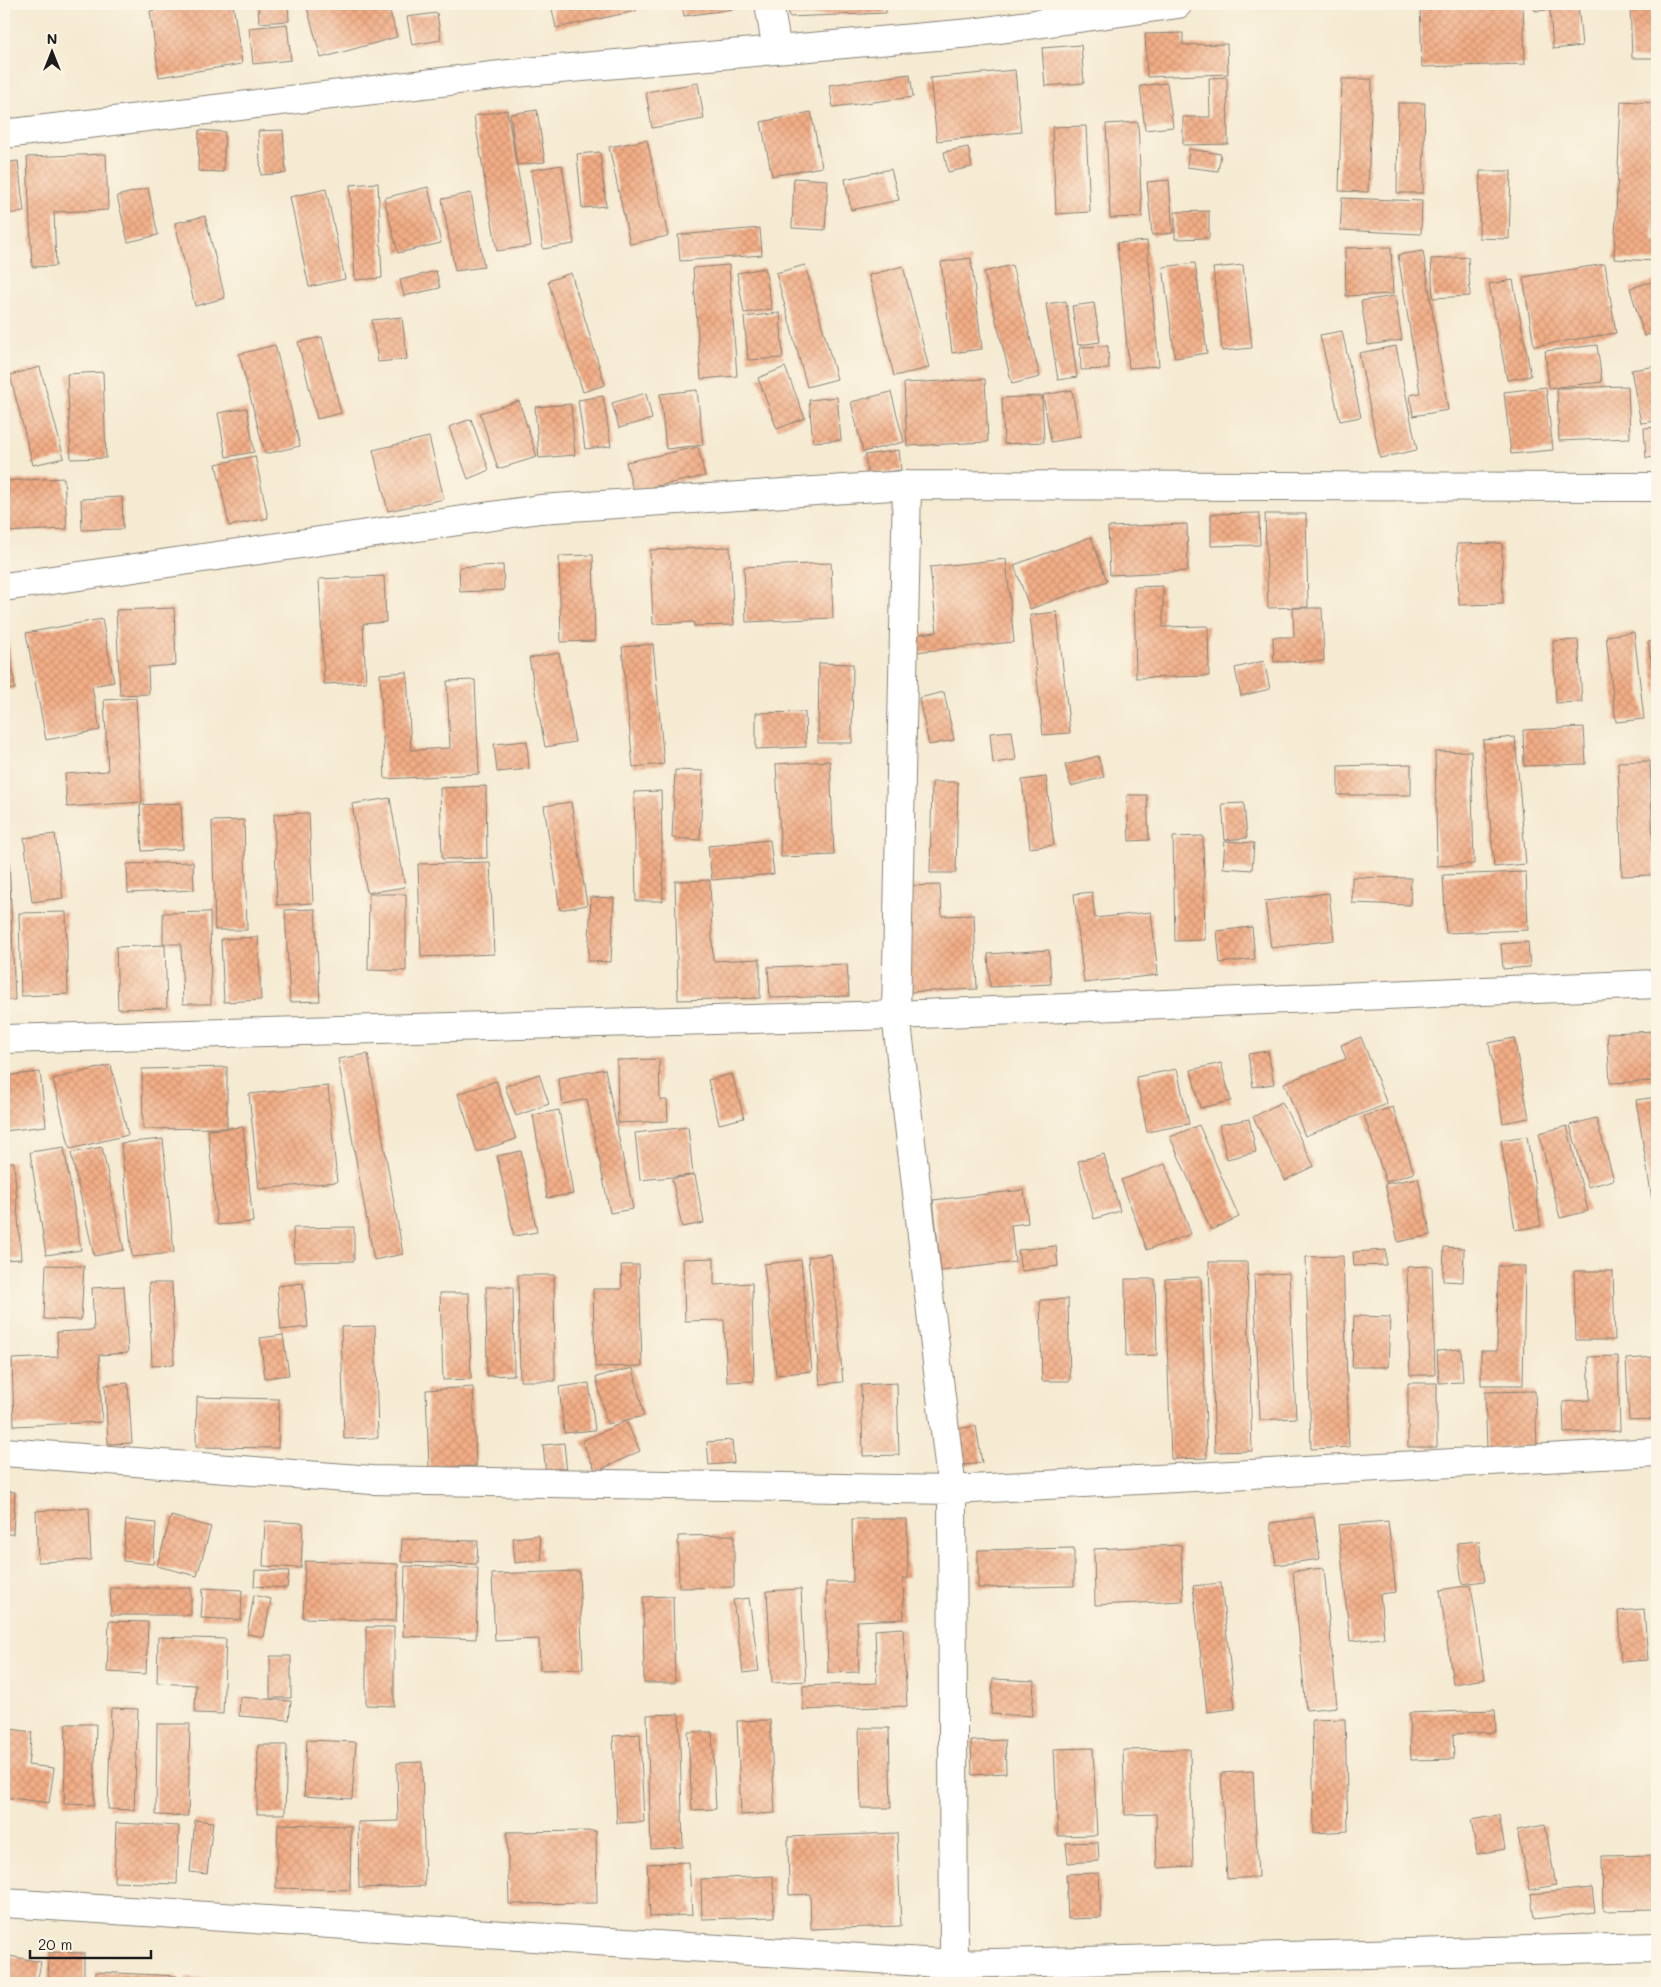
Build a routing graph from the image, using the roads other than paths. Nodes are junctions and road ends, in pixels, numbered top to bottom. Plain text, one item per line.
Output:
1 (769, 4) edge
2 (1178, 4) edge
3 (777, 50) junction
4 (4, 134) edge
5 (907, 485) junction
6 (1657, 487) edge
7 (4, 587) edge
8 (1657, 984) edge
9 (896, 1015) junction
10 (4, 1039) edge
11 (4, 1452) edge
12 (1657, 1452) edge
13 (952, 1490) junction
14 (4, 1902) edge
15 (1657, 1947) edge
16 (953, 1973) edge

1 - 3 street
2 - 3 street
3 - 4 street
5 - 6 street
5 - 7 street
5 - 9 street
8 - 9 street
9 - 10 street
9 - 13 street
11 - 13 street
12 - 13 street
13 - 16 street
14 - 16 street
15 - 16 street

